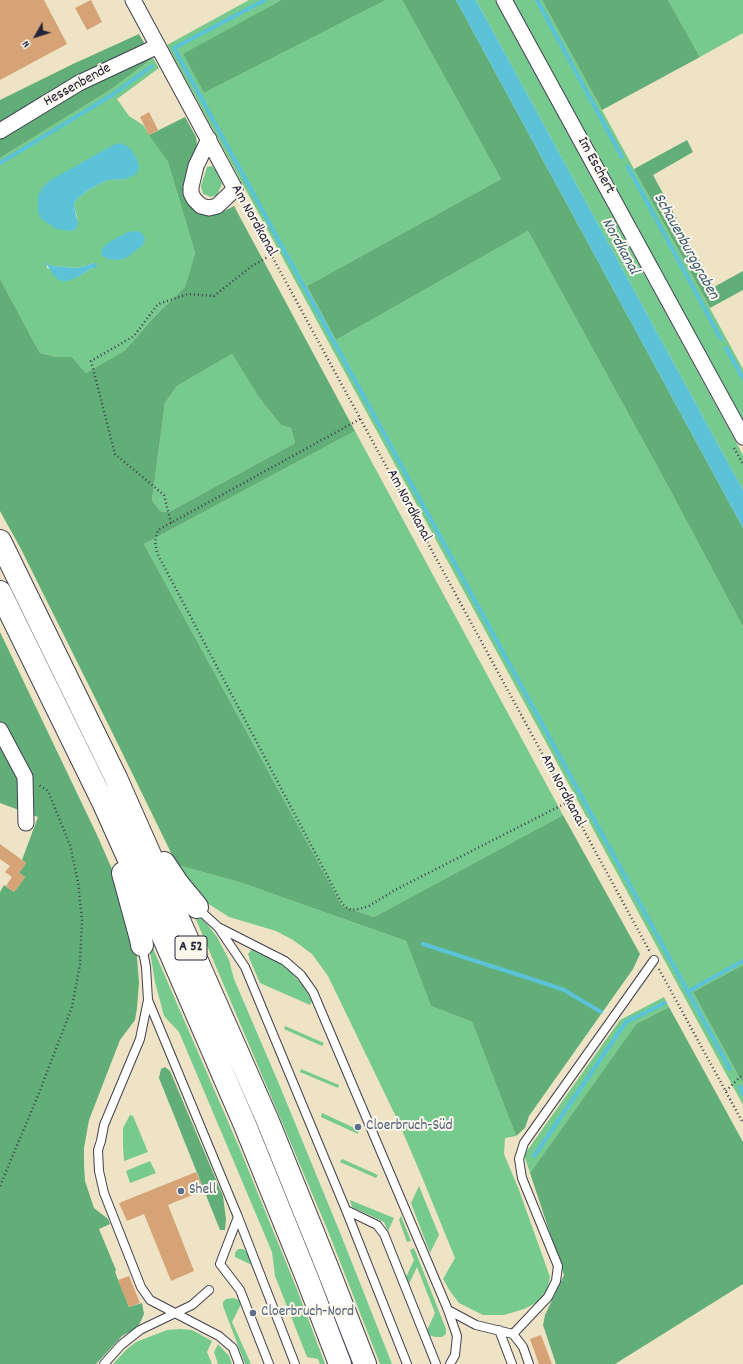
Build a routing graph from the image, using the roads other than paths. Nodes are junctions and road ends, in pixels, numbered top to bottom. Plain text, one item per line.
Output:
1 (133, 0) edge
2 (504, 0) edge
3 (158, 46) junction
4 (0, 131) edge
5 (209, 140) junction
6 (743, 437) edge
7 (0, 541) edge
8 (0, 592) edge
9 (0, 730) edge
10 (116, 778) junction
11 (104, 804) junction
12 (26, 823) dead end
13 (197, 907) joint
14 (218, 927) junction
15 (142, 945) joint
16 (654, 960) road end
17 (148, 1000) junction
18 (346, 1210) junction
19 (238, 1217) junction
20 (209, 1290) dead end
21 (448, 1310) junction
22 (175, 1314) junction
23 (499, 1330) junction
24 (513, 1334) junction
25 (455, 1354) junction
26 (104, 1364) edge
27 (239, 1364) edge
28 (269, 1364) edge
29 (295, 1364) edge
30 (340, 1364) edge
31 (364, 1364) edge
32 (407, 1364) edge
33 (436, 1364) edge
34 (450, 1364) edge
35 (458, 1364) edge
36 (512, 1364) edge
37 (529, 1364) edge

1 - 3 street, Am Nordkanal
2 - 6 street, Im Eschert
3 - 4 street, Hessenbende
3 - 5 street, Am Nordkanal
5 - 5 street, Am Nordkanal
7 - 10 highway, A 52
8 - 11 highway, A 52
9 - 12 street
10 - 13 highway
10 - 31 highway, A 52
11 - 15 highway
11 - 30 highway, A 52
13 - 14 lane
14 - 18 lane
14 - 21 lane
15 - 17 lane
16 - 24 lane
17 - 19 lane
17 - 22 lane
18 - 32 lane
18 - 33 lane
19 - 28 lane
19 - 29 lane
20 - 22 lane
21 - 23 lane
21 - 25 lane
22 - 26 lane
22 - 27 lane
23 - 24 lane
23 - 36 lane
24 - 37 lane
25 - 34 lane
25 - 35 lane

